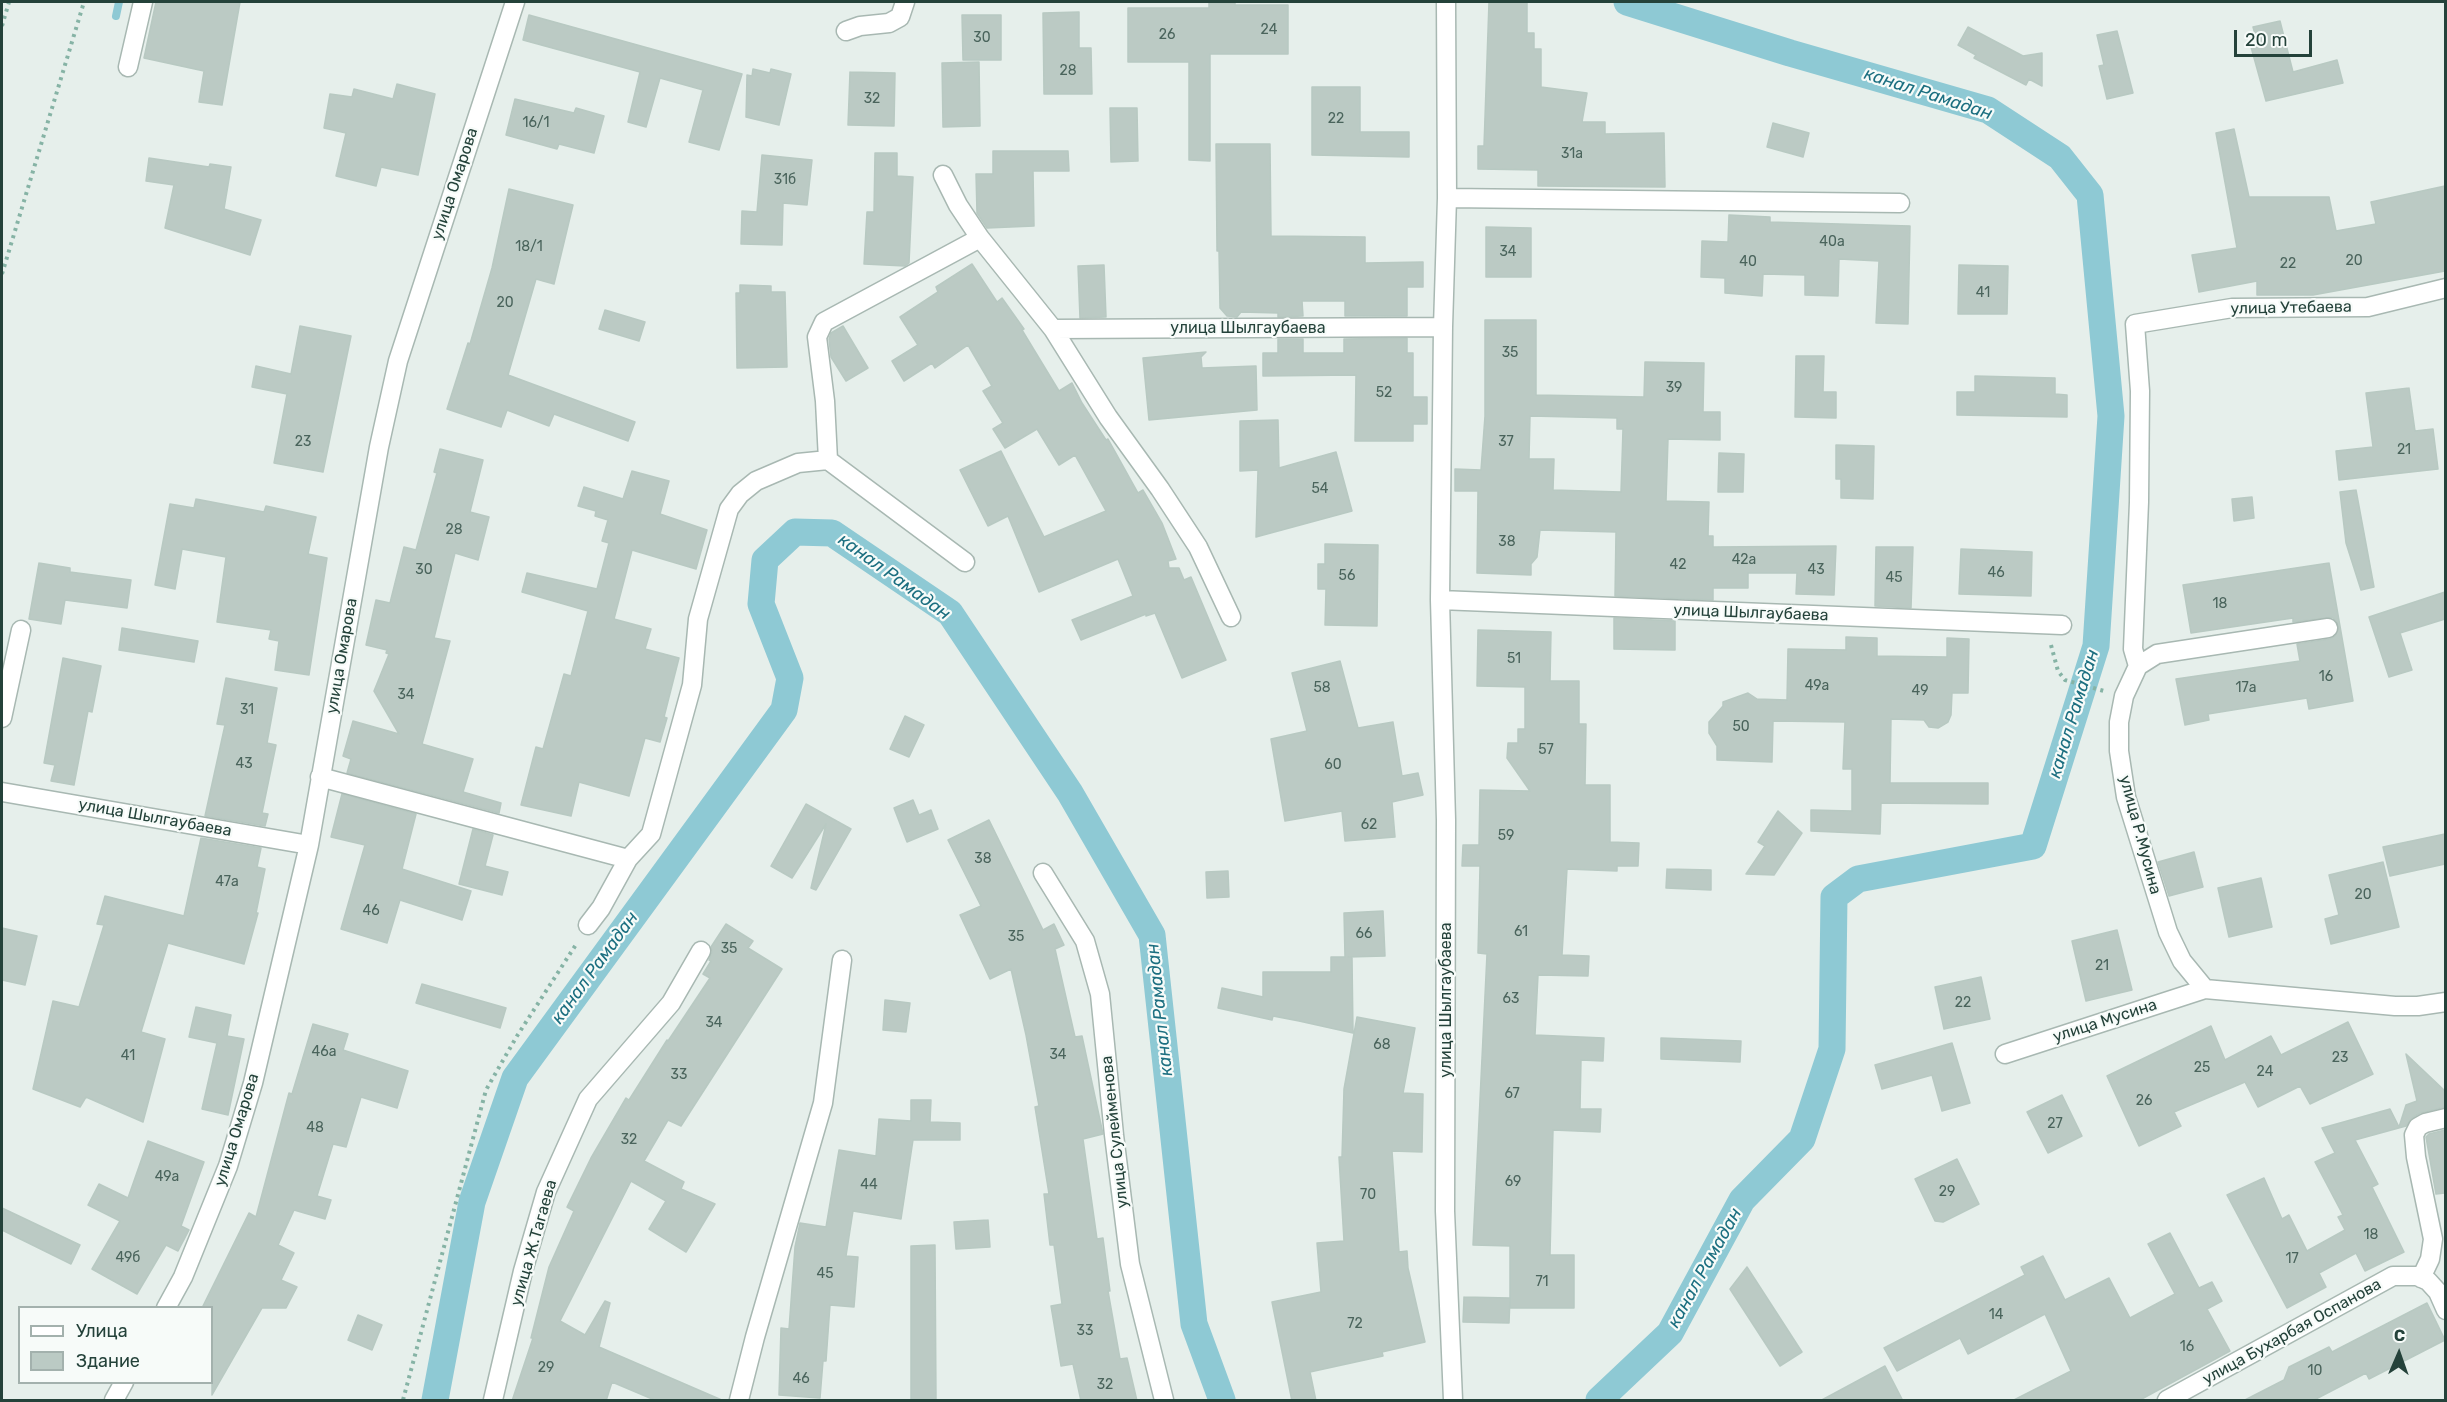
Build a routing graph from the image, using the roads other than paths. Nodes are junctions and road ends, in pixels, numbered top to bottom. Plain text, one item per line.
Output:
1 (143, 2) edge
2 (515, 2) edge
3 (905, 2) edge
4 (1446, 2) edge
5 (846, 31) dead end
6 (128, 67) dead end
7 (943, 175) dead end
8 (1447, 198) junction
9 (1900, 203) dead end
10 (980, 238) junction
11 (2445, 288) edge
12 (1443, 327) junction
13 (1053, 329) junction
14 (828, 460) junction
15 (965, 562) dead end
16 (1440, 600) junction
17 (1232, 617) dead end
18 (2062, 625) dead end
19 (2328, 628) dead end
20 (21, 630) dead end
21 (2138, 666) junction
22 (2, 718) edge
23 (320, 777) junction
24 (2, 792) edge
25 (309, 844) junction
26 (628, 859) junction
27 (1043, 873) dead end
28 (588, 925) road end
29 (702, 951) dead end
30 (842, 960) dead end
31 (2205, 989) junction
32 (2445, 1002) edge
33 (2005, 1054) dead end
34 (2445, 1118) edge
35 (2421, 1278) junction
36 (167, 1306) edge
37 (2445, 1310) edge
38 (123, 1384) edge
39 (2194, 1394) edge
40 (114, 1401) edge
41 (493, 1401) edge
42 (739, 1401) edge
43 (1164, 1401) edge
44 (1453, 1401) edge
45 (2167, 1401) edge

1 - 6 street
2 - 23 street, улица Омарова
3 - 5 street
4 - 8 street, улица Шылгаубаева
7 - 10 street
8 - 9 street
8 - 12 street, улица Шылгаубаева
10 - 13 street
10 - 14 street
11 - 21 street, улица Утебаева
12 - 13 street, улица Шылгаубаева
12 - 16 street, улица Шылгаубаева
13 - 17 street
14 - 15 street
14 - 26 street
16 - 18 street, улица Шылгаубаева
16 - 44 street, улица Шылгаубаева
19 - 21 street
20 - 22 street
21 - 31 street, улица Р.Мусина
23 - 25 street, улица Омарова
23 - 26 street
24 - 25 street, улица Шылгаубаева
25 - 36 street, улица Омарова
26 - 28 street
27 - 43 street, улица Сулейменова
29 - 41 street, улица Ж.Тагаева
30 - 42 street
31 - 32 street
31 - 33 street, улица Мусина
34 - 35 street
35 - 37 street
35 - 39 street, улица Бухарбая Оспанова
38 - 40 street
39 - 45 street, улица Бухарбая Оспанова

